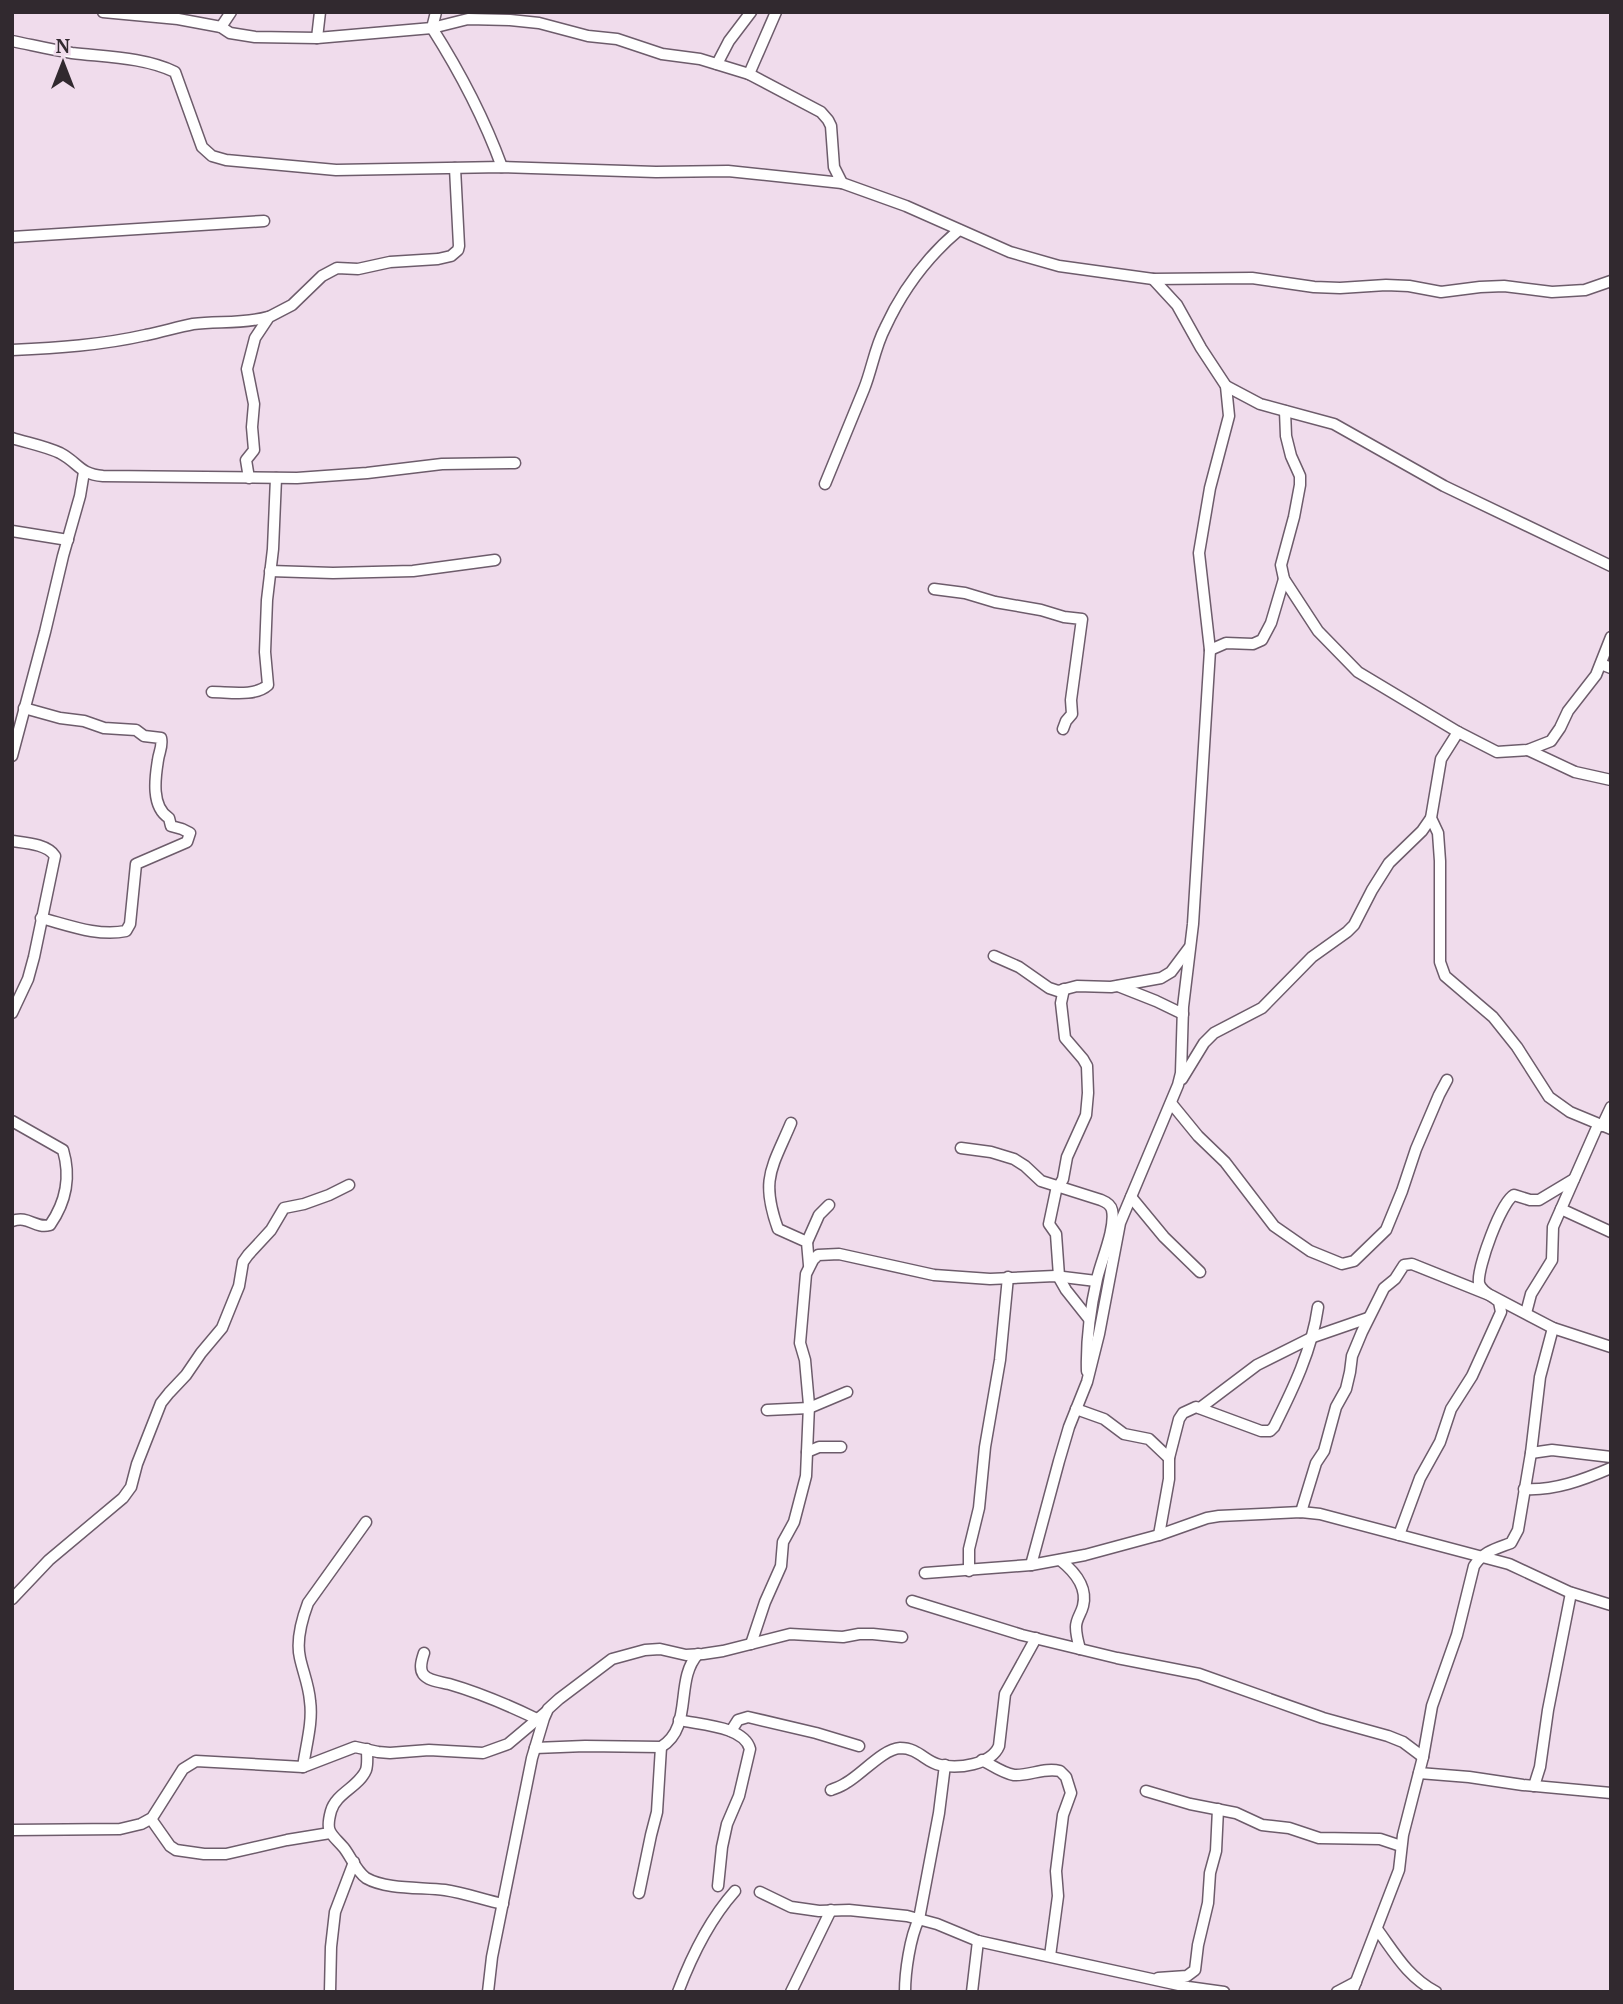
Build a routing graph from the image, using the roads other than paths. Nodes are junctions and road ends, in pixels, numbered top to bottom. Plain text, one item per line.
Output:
1 (103, 12) edge
2 (231, 12) edge
3 (320, 12) edge
4 (436, 12) edge
5 (751, 12) edge
6 (776, 12) edge
7 (147, 14) edge
8 (221, 27) junction
9 (432, 28) junction
10 (317, 38) junction
11 (12, 41) edge
12 (717, 64) junction
13 (749, 74) junction
14 (455, 167) junction
15 (502, 167) junction
16 (842, 183) junction
17 (264, 221) dead end
18 (959, 230) junction
19 (12, 237) edge
20 (1153, 279) junction
21 (1611, 281) edge
22 (269, 317) junction
23 (12, 350) edge
24 (1226, 386) junction
25 (1285, 411) junction
26 (12, 438) edge
27 (515, 463) dead end
28 (84, 472) junction
29 (249, 478) junction
30 (276, 478) junction
31 (825, 484) dead end
32 (12, 531) edge
33 (68, 540) junction
34 (495, 560) dead end
35 (1611, 566) edge
36 (270, 571) junction
37 (1284, 579) junction
38 (934, 589) dead end
39 (1611, 638) edge
40 (1210, 650) junction
41 (1606, 666) edge
42 (212, 692) dead end
43 (24, 708) junction
44 (1063, 729) dead end
45 (1458, 732) junction
46 (1528, 750) junction
47 (12, 757) edge
48 (1611, 780) edge
49 (1431, 818) junction
50 (12, 841) edge
51 (41, 918) junction
52 (1191, 947) junction
53 (994, 956) dead end
54 (1117, 986) junction
55 (1064, 989) junction
56 (12, 1013) edge
57 (1183, 1014) junction
58 (1447, 1080) dead end
59 (1178, 1085) junction
60 (1171, 1103) junction
61 (1611, 1107) edge
62 (12, 1121) edge
63 (791, 1123) dead end
64 (1604, 1127) edge
65 (961, 1148) dead end
66 (1574, 1179) junction
67 (349, 1185) dead end
68 (1058, 1186) junction
69 (1131, 1197) junction
70 (829, 1205) dead end
71 (1561, 1209) junction
72 (12, 1221) edge
73 (1611, 1232) edge
74 (807, 1242) junction
75 (809, 1268) junction
76 (1200, 1272) dead end
77 (1059, 1276) junction
78 (1009, 1278) junction
79 (1096, 1280) junction
80 (1492, 1296) junction
81 (1318, 1307) dead end
82 (1527, 1312) junction
83 (1368, 1318) junction
84 (1089, 1319) junction
85 (1553, 1328) junction
86 (1313, 1337) junction
87 (1611, 1347) edge
88 (1087, 1382) junction
89 (847, 1392) dead end
90 (808, 1408) junction
91 (1200, 1408) junction
92 (1076, 1409) junction
93 (767, 1410) dead end
94 (841, 1447) dead end
95 (807, 1452) junction
96 (1531, 1453) junction
97 (1611, 1457) edge
98 (1169, 1458) junction
99 (1611, 1468) edge
100 (1524, 1489) junction
101 (1301, 1512) junction
102 (366, 1522) dead end
103 (1159, 1535) junction
104 (1399, 1535) junction
105 (1480, 1557) junction
106 (1060, 1559) junction
107 (1031, 1565) junction
108 (968, 1571) junction
109 (925, 1573) dead end
110 (1571, 1593) junction
111 (12, 1599) edge
112 (912, 1601) dead end
113 (1611, 1605) edge
114 (902, 1637) dead end
115 (1036, 1638) junction
116 (751, 1644) junction
117 (1080, 1649) junction
118 (424, 1653) dead end
119 (698, 1654) junction
120 (548, 1709) junction
121 (537, 1719) junction
122 (679, 1720) junction
123 (731, 1731) junction
124 (859, 1746) dead end
125 (661, 1747) junction
126 (535, 1748) junction
127 (367, 1749) junction
128 (1423, 1757) junction
129 (982, 1760) junction
130 (945, 1765) junction
131 (303, 1767) junction
132 (1419, 1773) junction
133 (1534, 1786) junction
134 (831, 1790) dead end
135 (1146, 1791) dead end
136 (1611, 1793) edge
137 (1218, 1809) junction
138 (150, 1819) junction
139 (12, 1830) edge
140 (330, 1833) junction
141 (1401, 1846) junction
142 (354, 1862) junction
143 (718, 1886) dead end
144 (736, 1891) dead end
145 (760, 1892) dead end
146 (639, 1893) dead end
147 (503, 1904) junction
148 (831, 1910) junction
149 (919, 1919) junction
150 (1377, 1929) junction
151 (978, 1941) junction
152 (1050, 1956) junction
153 (1151, 1979) junction
154 (1354, 1987) edge
155 (330, 1992) edge
156 (488, 1992) edge
157 (678, 1992) edge
158 (791, 1992) edge
159 (905, 1992) edge
160 (972, 1992) edge
161 (1224, 1992) edge
162 (1337, 1992) edge
163 (1436, 1992) edge

1 - 7 street
2 - 8 street
3 - 10 street
4 - 9 street
5 - 12 street
6 - 13 street
7 - 8 street
8 - 10 street
9 - 10 street
9 - 12 street
9 - 15 street
11 - 14 street
12 - 13 street
13 - 16 street
14 - 15 street
14 - 22 street
15 - 16 street
16 - 18 street
17 - 19 street
18 - 20 street
18 - 31 street
20 - 21 street
20 - 24 street
22 - 23 street
22 - 29 street
24 - 25 street
24 - 40 street
25 - 35 street
25 - 37 street
26 - 28 street
27 - 30 street
28 - 29 street
28 - 33 street
29 - 30 street
30 - 36 street
32 - 33 street
33 - 43 street
34 - 36 street
36 - 42 street
37 - 40 street
37 - 45 street
38 - 44 street
39 - 41 street
40 - 52 street
41 - 46 street
43 - 47 street
43 - 51 street
45 - 46 street
45 - 49 street
46 - 48 street
49 - 59 street
49 - 64 street
50 - 51 street
51 - 56 street
52 - 54 street
52 - 57 street
53 - 55 street
54 - 55 street
54 - 57 street
55 - 68 street
57 - 59 street
58 - 60 street
59 - 60 street
60 - 69 street
61 - 64 street
62 - 72 street
63 - 74 street
64 - 66 street
65 - 68 street
66 - 71 street
66 - 80 street
67 - 111 street
68 - 77 street
68 - 79 street
69 - 76 street
69 - 88 street
70 - 74 street
71 - 73 street
71 - 82 street
74 - 75 street
75 - 78 street
75 - 90 street
77 - 78 street
77 - 79 street
77 - 84 street
78 - 108 street
79 - 84 street
80 - 82 street
80 - 83 street
80 - 104 street
81 - 86 street
82 - 85 street
83 - 86 street
83 - 101 street
84 - 88 street
85 - 87 street
85 - 96 street
86 - 91 street
86 - 91 street
88 - 92 street
89 - 90 street
90 - 93 street
90 - 95 street
91 - 98 street
92 - 98 street
92 - 107 street
94 - 95 street
95 - 116 street
96 - 97 street
96 - 100 street
98 - 103 street
99 - 100 street
100 - 105 street
101 - 103 street
101 - 104 street
102 - 131 street
103 - 106 street
104 - 105 street
105 - 110 street
105 - 128 street
106 - 107 street
106 - 117 street
107 - 108 street
108 - 109 street
110 - 113 street
110 - 133 street
112 - 115 street
114 - 116 street
115 - 117 street
115 - 129 street
116 - 119 street
117 - 128 street
118 - 121 street
119 - 120 street
119 - 122 street
120 - 121 street
120 - 126 street
121 - 127 street
122 - 123 street
122 - 125 street
123 - 124 street
123 - 143 street
125 - 126 street
125 - 146 street
126 - 147 street
127 - 131 street
127 - 140 street
128 - 132 street
129 - 130 street
129 - 152 street
130 - 134 street
130 - 149 street
131 - 138 street
132 - 133 street
132 - 141 street
133 - 136 street
135 - 137 street
137 - 141 street
137 - 153 street
138 - 139 street
138 - 140 street
140 - 142 street
141 - 150 street
142 - 147 street
142 - 155 street
144 - 157 street
145 - 148 street
147 - 156 street
148 - 149 street
148 - 158 street
149 - 151 street
149 - 159 street
150 - 154 street
150 - 163 street
151 - 152 street
151 - 160 street
152 - 153 street
153 - 161 street
154 - 162 street

